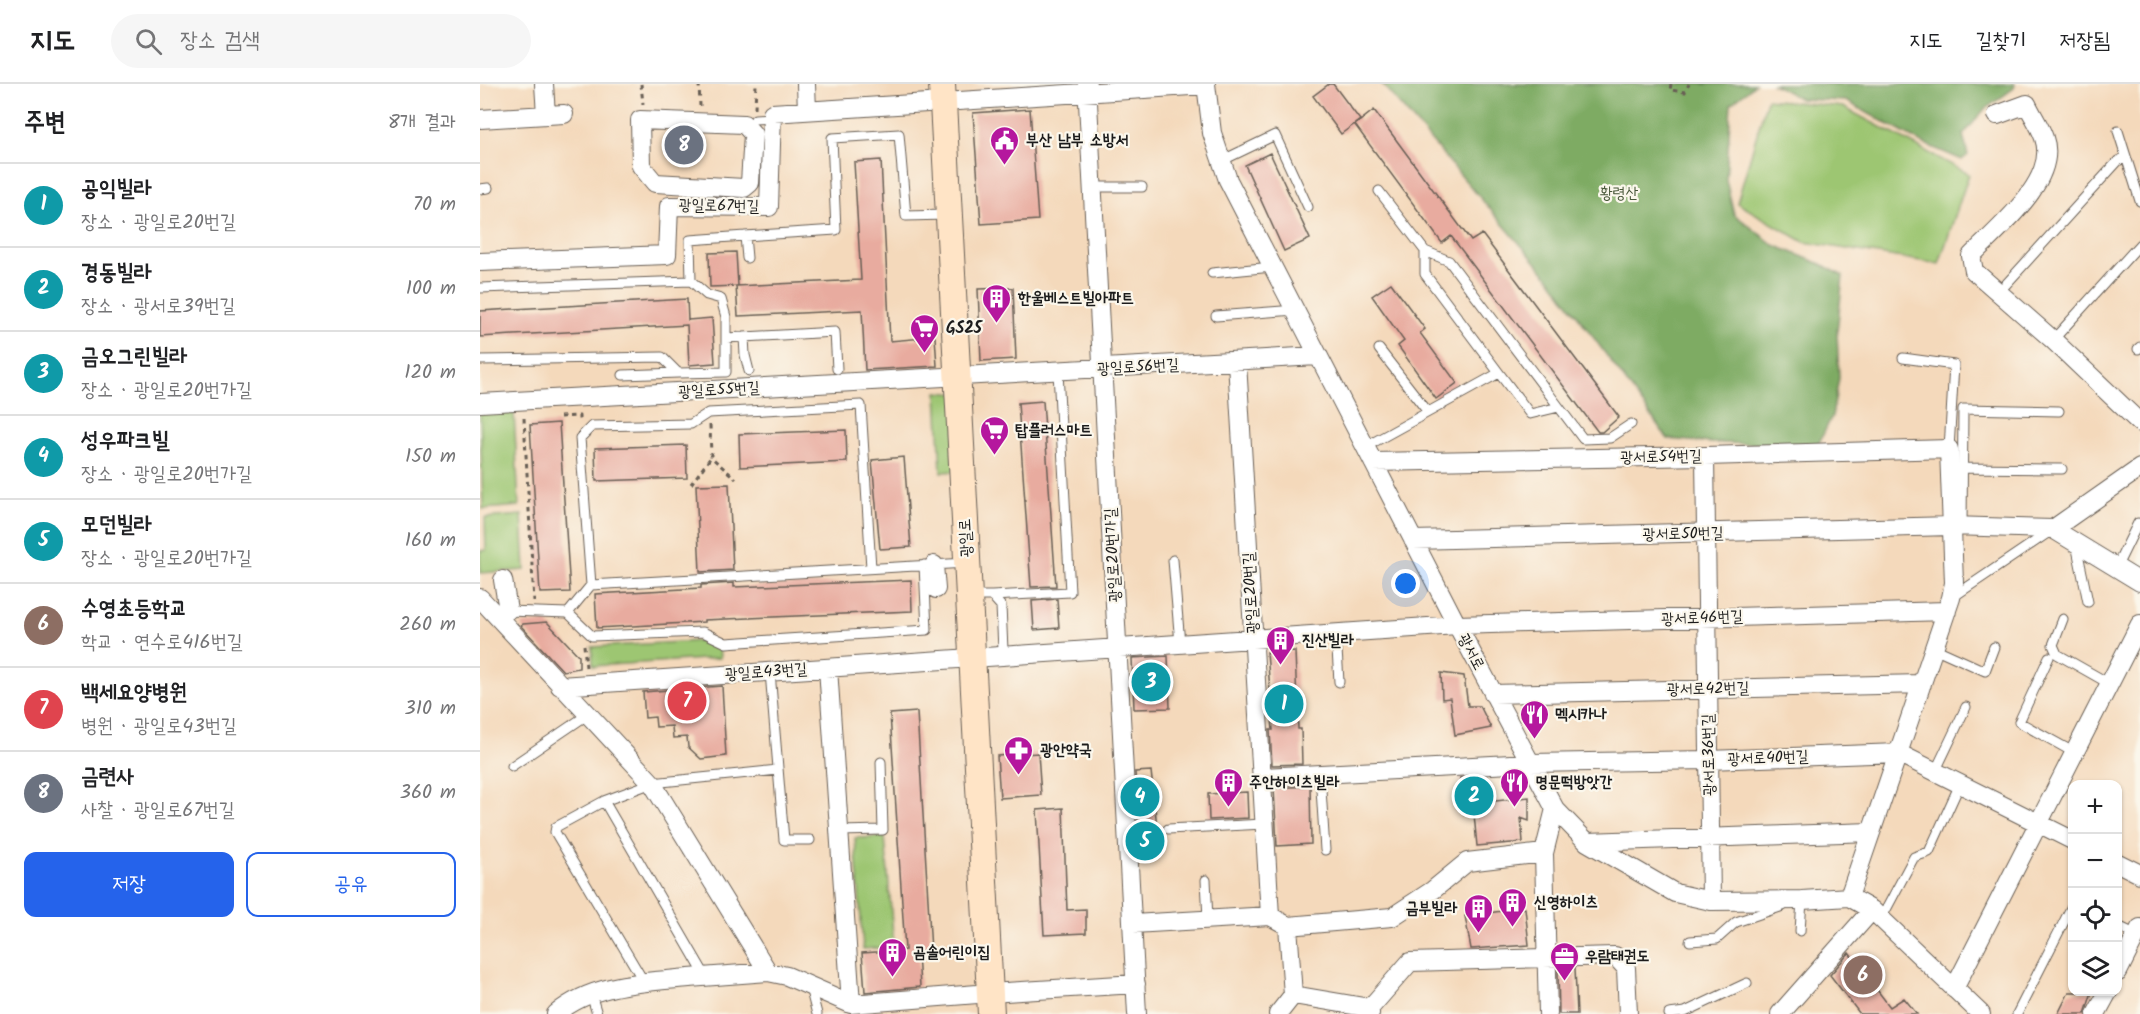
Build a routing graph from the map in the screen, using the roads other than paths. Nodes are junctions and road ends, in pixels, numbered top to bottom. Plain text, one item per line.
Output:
1 (544, 84) edge
2 (806, 84) edge
3 (1206, 85) edge
4 (1087, 88) edge
5 (942, 93) edge
6 (807, 111) junction
7 (1997, 115) dead end
8 (480, 119) edge
9 (640, 120) joint
10 (2118, 131) dead end
11 (2126, 157) junction
12 (1221, 161) junction
13 (2140, 166) edge
14 (2130, 168) junction
15 (1093, 187) junction
16 (1142, 187) dead end
17 (1379, 191) dead end
18 (2140, 201) edge
19 (1308, 207) dead end
20 (948, 214) junction
21 (745, 236) junction
22 (2140, 244) edge
23 (1425, 251) junction
24 (747, 258) dead end
25 (480, 262) edge
26 (1272, 267) junction
27 (1212, 273) dead end
28 (691, 281) junction
29 (480, 288) edge
30 (1998, 292) junction
31 (1295, 310) junction
32 (1216, 316) dead end
33 (744, 337) junction
34 (726, 338) junction
35 (2053, 340) junction
36 (1379, 349) dead end
37 (1318, 356) junction
38 (1903, 358) dead end
39 (480, 360) edge
40 (1237, 362) junction
41 (837, 369) dead end
42 (1102, 369) junction
43 (749, 371) dead end
44 (1058, 372) junction
45 (678, 373) junction
46 (1499, 373) junction
47 (623, 375) dead end
48 (957, 377) junction
49 (480, 403) edge
50 (1559, 408) junction
51 (2059, 411) dead end
52 (1428, 412) junction
53 (2140, 423) edge
54 (1630, 424) dead end
55 (1949, 449) junction
56 (1369, 455) junction
57 (1705, 456) junction
58 (1963, 468) junction
59 (2140, 468) edge
60 (2062, 469) dead end
61 (2138, 522) dead end
62 (1957, 526) junction
63 (2053, 530) junction
64 (1706, 534) junction
65 (1413, 540) junction
66 (2076, 544) junction
67 (1173, 560) dead end
68 (967, 563) junction
69 (929, 565) junction
70 (871, 568) junction
71 (2116, 568) junction
72 (503, 580) dead end
73 (2140, 582) edge
74 (591, 585) junction
75 (936, 589) dead end
76 (980, 596) junction
77 (480, 598) edge
78 (2088, 602) dead end
79 (1949, 604) junction
80 (568, 613) junction
81 (504, 615) junction
82 (1707, 618) junction
83 (2063, 619) dead end
84 (2140, 624) edge
85 (1457, 625) junction
86 (1336, 633) junction
87 (1253, 639) junction
88 (1180, 644) junction
89 (1994, 647) dead end
90 (1118, 648) junction
91 (1934, 648) junction
92 (1003, 650) dead end
93 (2049, 657) dead end
94 (972, 658) junction
95 (828, 668) junction
96 (770, 672) junction
97 (1339, 682) dead end
98 (1922, 684) junction
99 (2110, 684) junction
100 (560, 686) junction
101 (1708, 690) junction
102 (1493, 694) junction
103 (1966, 707) dead end
104 (587, 715) junction
105 (1898, 753) junction
106 (2075, 753) junction
107 (1709, 760) junction
108 (881, 762) dead end
109 (1530, 763) junction
110 (512, 766) dead end
111 (778, 770) junction
112 (1935, 772) junction
113 (1320, 774) junction
114 (1262, 777) junction
115 (652, 783) junction
116 (1960, 784) junction
117 (604, 801) junction
118 (1555, 809) junction
119 (1264, 824) junction
120 (2039, 824) junction
121 (1168, 830) dead end
122 (840, 831) junction
123 (1871, 832) junction
124 (1710, 838) junction
125 (2068, 838) edge
126 (810, 840) dead end
127 (1587, 842) junction
128 (1325, 849) dead end
129 (1544, 854) junction
130 (2122, 865) edge
131 (2140, 874) edge
132 (1206, 880) dead end
133 (1849, 897) junction
134 (1802, 900) junction
135 (1711, 901) junction
136 (1876, 914) junction
137 (2068, 914) edge
138 (1270, 916) junction
139 (1208, 919) junction
140 (1132, 924) junction
141 (1288, 926) junction
142 (2122, 927) edge
143 (1800, 931) dead end
144 (2138, 931) edge
145 (1690, 941) dead end
146 (1546, 957) junction
147 (2122, 964) edge
148 (768, 972) junction
149 (706, 977) junction
150 (644, 982) junction
151 (1747, 983) dead end
152 (1136, 984) junction
153 (810, 986) junction
154 (1954, 989) junction
155 (591, 994) junction
156 (1293, 995) junction
157 (2106, 996) edge
158 (990, 1003) edge
159 (851, 1004) junction
160 (1370, 1011) edge
161 (556, 1014) edge
162 (597, 1014) edge
163 (817, 1014) edge
164 (1137, 1014) edge
165 (1278, 1014) edge
166 (1548, 1014) edge
167 (1628, 1014) edge
168 (1669, 1014) edge
169 (1780, 1014) edge
170 (1981, 1014) edge
171 (2017, 1014) edge
172 (2096, 1014) edge

1 - 8 street
2 - 6 street
3 - 4 street
3 - 12 street, 광서로
4 - 5 street
4 - 15 street, 광일로20번가길
5 - 6 street
5 - 20 street, 광일로
6 - 25 street, 광일로67번길
7 - 30 street
9 - 9 street
10 - 11 lane
11 - 14 lane
11 - 30 lane
12 - 19 lane
12 - 26 street, 광서로
13 - 14 lane
14 - 18 lane
15 - 16 lane
15 - 42 street, 광일로20번가길
17 - 23 lane
20 - 21 lane
20 - 48 street, 광일로
21 - 24 lane
21 - 28 lane
22 - 35 lane
23 - 46 lane
23 - 50 lane
26 - 27 lane
26 - 31 street, 광서로
28 - 29 lane
28 - 34 lane
30 - 35 street
31 - 32 lane
31 - 37 street, 광서로
33 - 34 lane
33 - 41 lane
33 - 43 lane
34 - 45 lane
35 - 53 street
36 - 52 lane
37 - 40 street, 광일로56번길
37 - 56 street, 광서로
38 - 55 lane
39 - 45 lane
40 - 42 street, 광일로56번길
40 - 87 street, 광일로20번길
42 - 44 street, 광일로56번길
42 - 90 street, 광일로20번가길
44 - 48 street, 광일로56번길
44 - 76 lane
45 - 47 lane
46 - 50 lane
46 - 52 lane
48 - 49 street, 광일로55번길
48 - 68 street, 광일로
50 - 54 lane
51 - 58 lane
52 - 56 lane
55 - 57 street, 광서로54번길
55 - 62 street
56 - 57 street, 광서로54번길
56 - 65 street, 광서로
57 - 64 street, 광서로36번길
58 - 60 lane
58 - 62 lane
59 - 63 street
61 - 71 lane
62 - 63 street, 광서로50번길
62 - 64 street, 광서로50번길
62 - 79 street
63 - 66 street
63 - 79 lane
64 - 65 street, 광서로50번길
64 - 82 street, 광서로36번길
65 - 85 street, 광서로
66 - 71 street
66 - 78 lane
67 - 88 lane
68 - 69 lane
68 - 76 street, 광일로
69 - 70 lane
69 - 75 street
69 - 80 lane
70 - 74 lane
70 - 74 lane
71 - 73 street
72 - 81 street
74 - 80 lane
76 - 92 lane
76 - 94 street, 광일로
77 - 81 street
79 - 82 street, 광서로46번길
79 - 91 street
80 - 81 lane
81 - 100 street
82 - 85 street, 광서로46번길
82 - 101 street, 광서로36번길
83 - 99 lane
84 - 99 street
85 - 86 street, 광서로46번길
85 - 102 street, 광서로
86 - 87 street, 광서로46번길
86 - 97 lane
87 - 88 street, 광서로46번길
87 - 114 street, 광일로20번길
88 - 90 street, 광일로43번길
89 - 91 lane
90 - 94 street, 광일로43번길
90 - 140 street, 광일로20번가길
91 - 98 street
93 - 106 lane
94 - 95 street, 광일로43번길
94 - 158 street, 광일로
95 - 96 street, 광일로43번길
95 - 122 street
96 - 100 street, 광일로43번길
96 - 111 lane
98 - 101 street, 광서로42번길
98 - 105 street
99 - 106 street
100 - 104 street
101 - 102 street, 광서로42번길
101 - 107 street, 광서로36번길
102 - 109 street, 광서로
103 - 112 lane
104 - 110 lane
104 - 115 street
105 - 107 street, 광서로40번길
105 - 112 street
105 - 123 street
106 - 120 street
107 - 109 street, 광서로40번길
107 - 124 street, 광서로36번길
108 - 122 lane
109 - 113 street, 광서로40번길
109 - 118 street, 광서로
111 - 115 lane
111 - 126 lane
112 - 116 street
113 - 114 street, 광서로40번길
113 - 128 lane
114 - 119 street, 광일로20번길
115 - 117 lane
115 - 148 street
116 - 120 street
116 - 136 lane
117 - 149 lane
117 - 150 lane
118 - 127 street
118 - 129 street
119 - 121 lane
119 - 138 street, 광일로20번길
120 - 125 street
120 - 154 street
122 - 159 street
123 - 124 street
123 - 133 street
124 - 127 street
124 - 135 street, 광서로36번길
127 - 135 street
129 - 141 street
129 - 146 street
130 - 131 street
132 - 139 lane
133 - 134 street
133 - 136 street
134 - 135 street
134 - 143 lane
134 - 145 lane
136 - 154 street
136 - 169 street
137 - 171 lane
138 - 139 street
138 - 141 street
139 - 140 street
140 - 152 street, 광일로20번가길
141 - 156 street
142 - 144 lane
144 - 147 street
146 - 160 street
146 - 166 street
146 - 167 street
148 - 149 street
148 - 153 street
149 - 150 street
150 - 155 street
151 - 168 lane
152 - 158 street
152 - 164 street, 광일로20번가길
153 - 159 street
153 - 163 lane
154 - 170 street
155 - 161 street
155 - 162 lane
156 - 160 street
156 - 165 street
157 - 172 street
158 - 159 street

